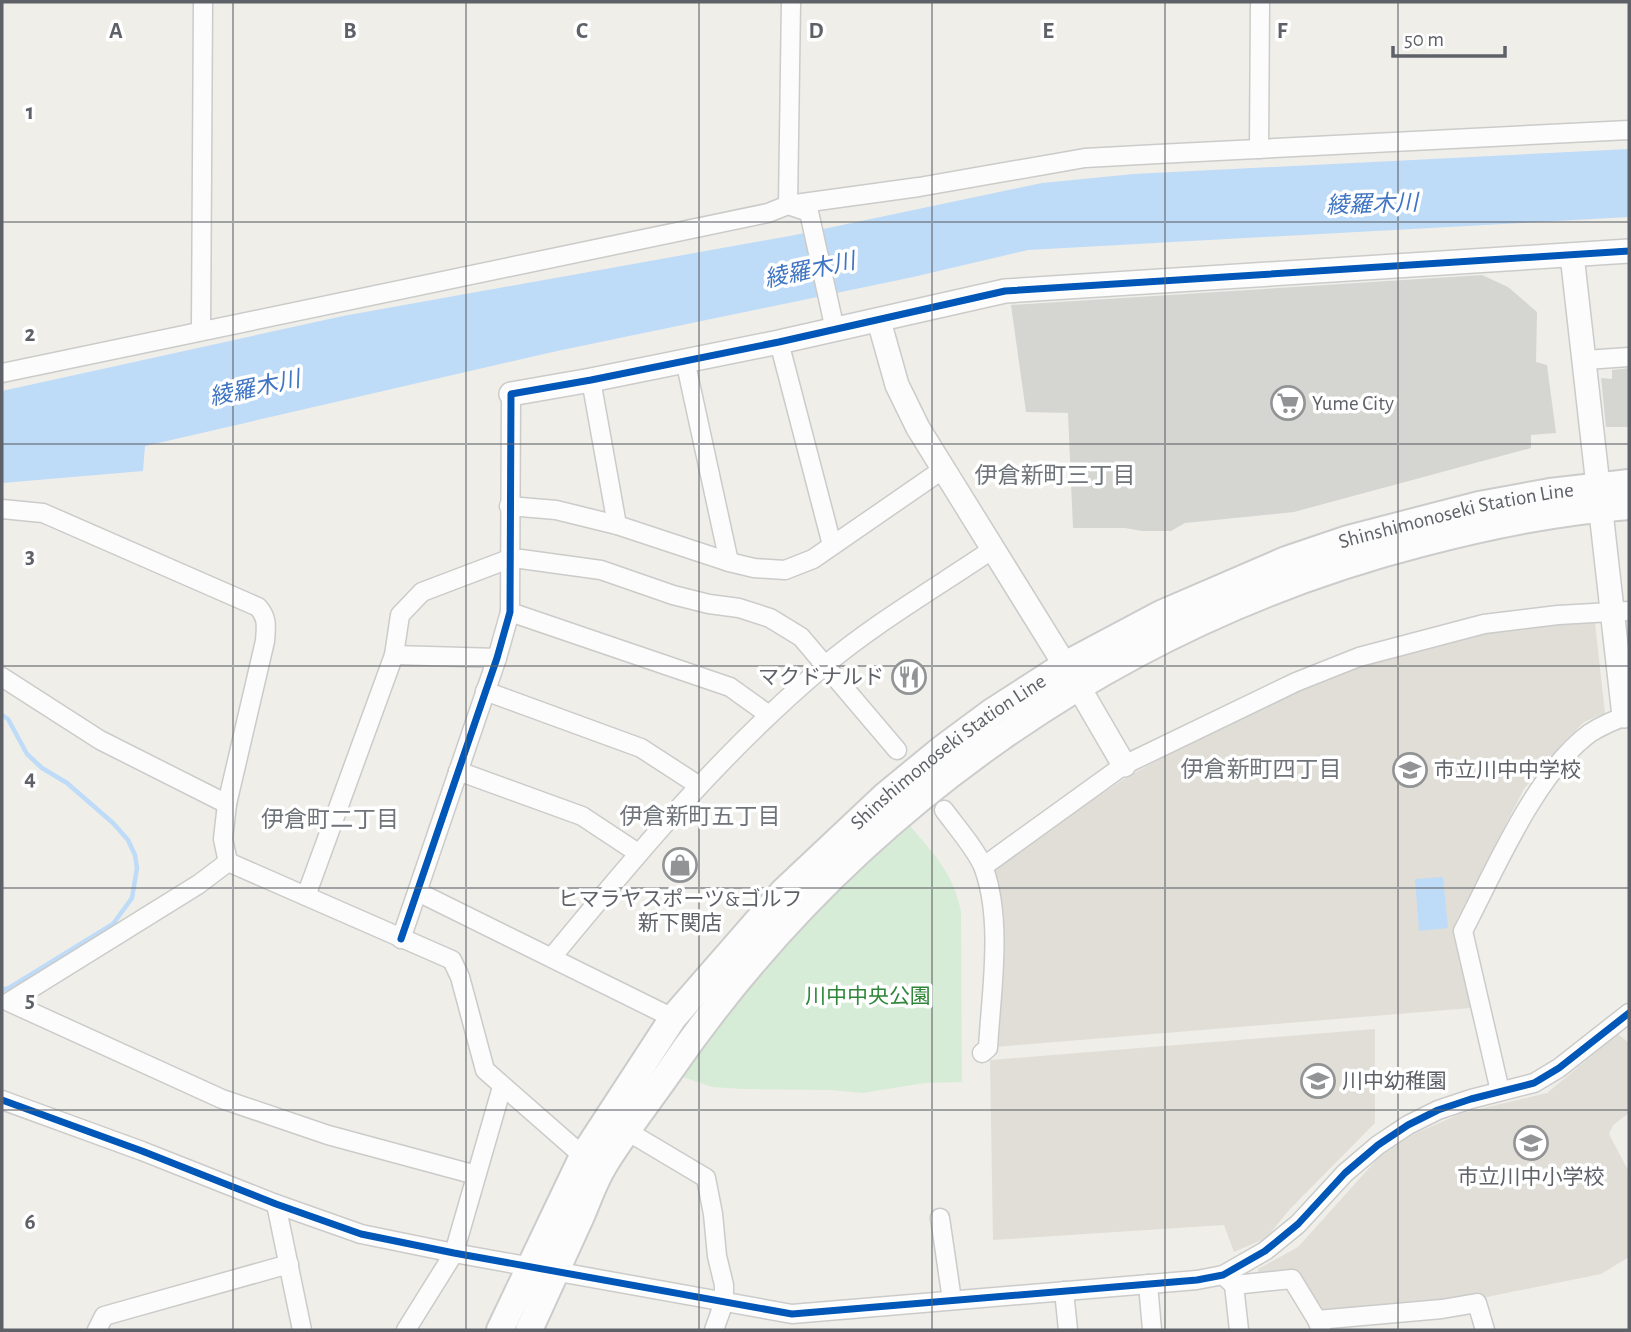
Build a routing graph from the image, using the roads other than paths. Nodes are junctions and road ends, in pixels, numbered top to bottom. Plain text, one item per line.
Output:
1 (203, 2) edge
2 (790, 2) edge
3 (1260, 2) edge
4 (1629, 130) edge
5 (1259, 149) junction
6 (788, 205) junction
7 (1629, 251) edge
8 (1572, 254) junction
9 (879, 321) junction
10 (201, 330) junction
11 (835, 330) junction
12 (779, 342) junction
13 (1629, 357) edge
14 (685, 360) junction
15 (1585, 360) junction
16 (2, 373) edge
17 (591, 380) junction
18 (511, 394) joint
19 (942, 470) junction
20 (1629, 483) edge
21 (1600, 498) junction
22 (509, 506) junction
23 (1629, 506) edge
24 (2, 509) edge
25 (617, 525) junction
26 (832, 545) junction
27 (993, 549) junction
28 (509, 559) junction
29 (729, 562) junction
30 (1621, 611) edge
31 (510, 612) junction
32 (394, 655) junction
33 (497, 658) junction
34 (825, 665) junction
35 (1071, 676) junction
36 (2, 677) edge
37 (485, 691) junction
38 (769, 715) junction
39 (1628, 719) edge
40 (897, 750) dead end
41 (1124, 765) junction
42 (458, 771) junction
43 (698, 785) junction
44 (227, 804) junction
45 (944, 810) dead end
46 (638, 853) junction
47 (228, 862) junction
48 (984, 866) junction
49 (418, 891) junction
50 (306, 896) junction
51 (401, 939) junction
52 (552, 957) junction
53 (1629, 1013) edge
54 (673, 1018) junction
55 (982, 1053) dead end
56 (502, 1087) junction
57 (1500, 1091) junction
58 (2, 1100) edge
59 (627, 1130) junction
60 (583, 1156) junction
61 (476, 1175) junction
62 (276, 1204) junction
63 (940, 1218) dead end
64 (454, 1253) junction
65 (289, 1264) junction
66 (529, 1266) junction
67 (555, 1272) junction
68 (1228, 1280) junction
69 (1148, 1284) junction
70 (1064, 1291) junction
71 (951, 1300) junction
72 (724, 1302) junction
73 (1319, 1325) edge
74 (97, 1330) edge
75 (302, 1330) edge
76 (406, 1330) edge
77 (500, 1330) edge
78 (529, 1330) edge
79 (714, 1330) edge
80 (1068, 1330) edge
81 (1152, 1330) edge
82 (1238, 1330) edge
83 (1485, 1330) edge

1 - 10 street
2 - 6 street
3 - 5 street
4 - 5 street
5 - 6 street
6 - 10 street
6 - 11 street
7 - 8 street
8 - 9 street
8 - 15 street
9 - 11 street
9 - 19 street
10 - 16 street
11 - 12 street
12 - 14 street
12 - 26 street
13 - 15 street
14 - 17 street
14 - 29 street
15 - 21 street
17 - 18 street
17 - 25 street
18 - 22 street
19 - 26 street
19 - 27 street
20 - 21 main road, Shinshimonoseki Station Line
21 - 23 main road, Shinshimonoseki Station Line
21 - 30 street
21 - 35 main road, Shinshimonoseki Station Line
22 - 25 street
22 - 28 street
24 - 44 street
25 - 29 street
26 - 29 street
27 - 34 street
27 - 35 street
28 - 31 street
28 - 32 street
28 - 34 street
30 - 39 street
30 - 41 street
31 - 33 street
31 - 38 street
32 - 33 street
32 - 50 street
33 - 37 street
34 - 38 street
34 - 40 street
35 - 41 street
35 - 54 main road, Shinshimonoseki Station Line
35 - 59 main road, Shinshimonoseki Station Line
36 - 44 street
37 - 42 street
37 - 43 street
38 - 43 street
39 - 57 street
41 - 48 street
42 - 46 street
42 - 49 street
43 - 46 street
44 - 47 street
45 - 48 street
46 - 52 street
47 - 50 street
47 - 61 street
48 - 55 street
49 - 51 street
49 - 52 street
50 - 51 street
51 - 56 street
52 - 54 street
53 - 57 street
54 - 60 main road, Shinshimonoseki Station Line
56 - 60 street
56 - 61 street
57 - 68 street
58 - 62 street
59 - 67 main road, Shinshimonoseki Station Line
59 - 72 street
60 - 66 main road, Shinshimonoseki Station Line
61 - 64 street
62 - 64 street
62 - 65 street
63 - 71 street
64 - 66 street
64 - 76 street
65 - 74 street
65 - 75 street
66 - 67 street
66 - 77 main road, Shinshimonoseki Station Line
67 - 72 street
67 - 78 main road, Shinshimonoseki Station Line
68 - 69 street
68 - 73 street
68 - 82 street
69 - 70 street
69 - 81 street
70 - 71 street
70 - 80 street
71 - 72 street
72 - 79 street
73 - 83 street

